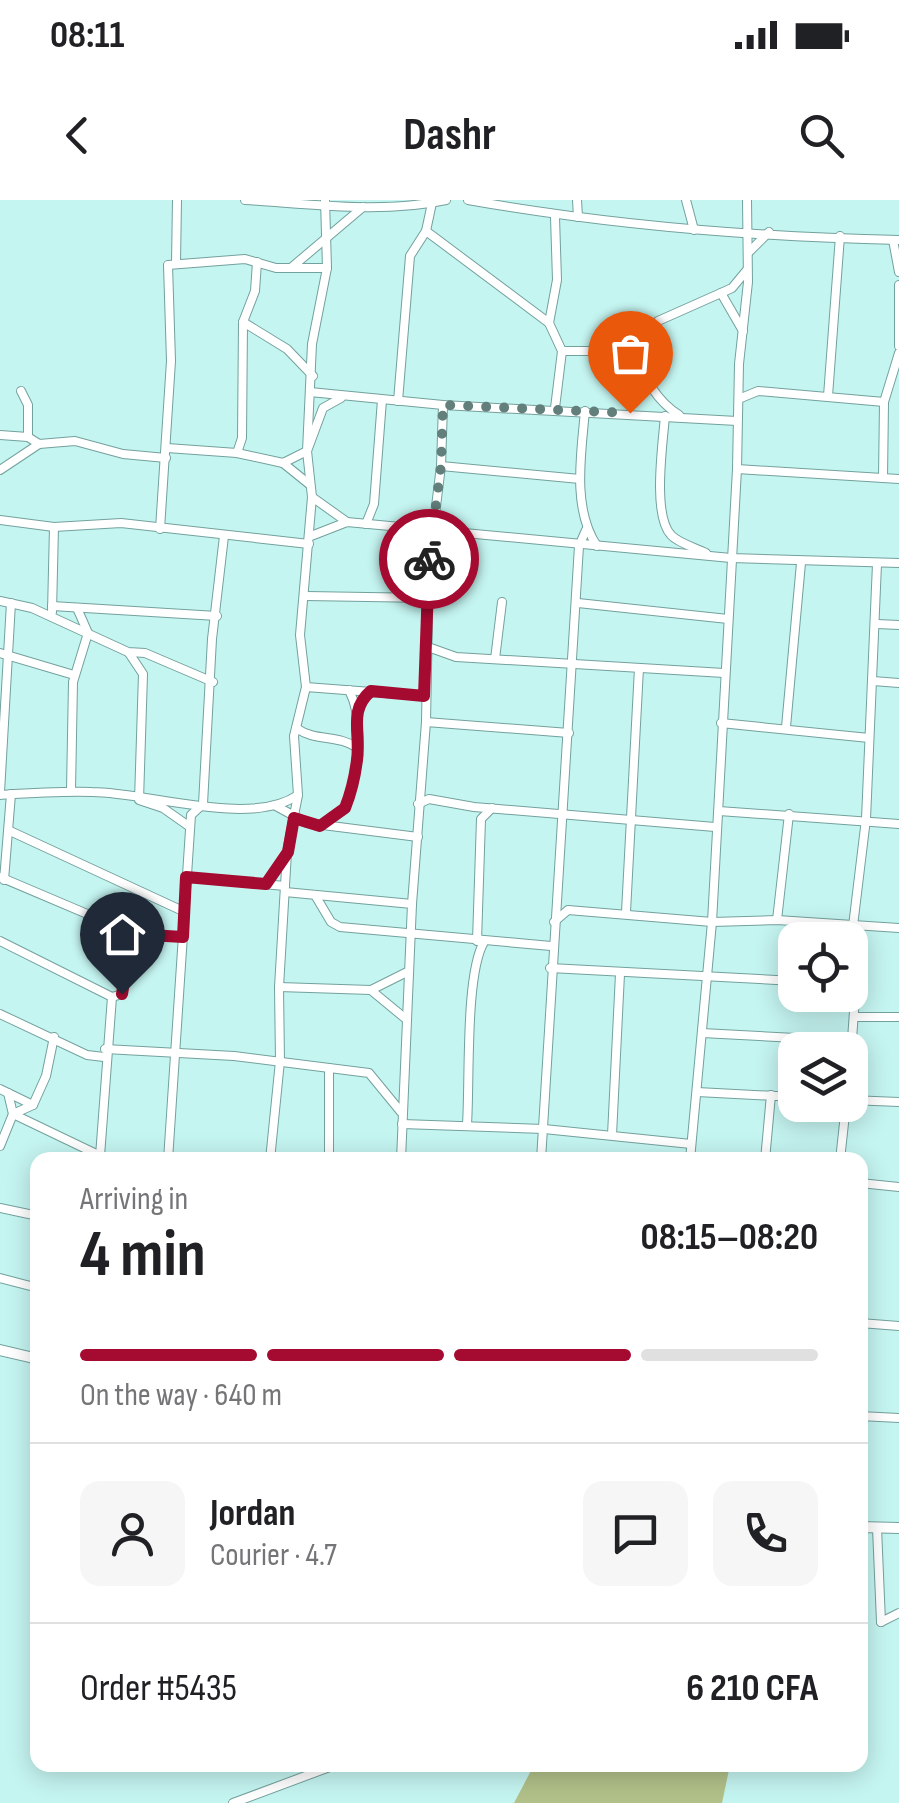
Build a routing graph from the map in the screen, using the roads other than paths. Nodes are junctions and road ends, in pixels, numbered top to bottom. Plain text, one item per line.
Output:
1 (176, 200) edge
2 (244, 200) edge
3 (446, 200) edge
4 (468, 200) edge
5 (577, 200) edge
6 (686, 200) edge
7 (747, 200) edge
8 (325, 202) edge
9 (432, 203) junction
10 (362, 206) junction
11 (555, 216) junction
12 (578, 217) junction
13 (694, 230) junction
14 (426, 231) junction
15 (747, 232) junction
16 (769, 232) junction
17 (840, 236) junction
18 (324, 238) junction
19 (896, 240) edge
20 (749, 252) junction
21 (257, 262) junction
22 (176, 263) junction
23 (292, 267) junction
24 (327, 268) junction
25 (748, 268) junction
26 (899, 272) edge
27 (899, 285) edge
28 (721, 293) junction
29 (243, 322) junction
30 (550, 323) junction
31 (743, 331) junction
32 (899, 350) edge
33 (562, 351) junction
34 (633, 352) junction
35 (313, 376) junction
36 (740, 379) junction
37 (21, 390) dead end
38 (758, 391) junction
39 (310, 392) junction
40 (345, 396) junction
41 (828, 396) junction
42 (741, 398) junction
43 (382, 400) junction
44 (398, 401) junction
45 (884, 402) junction
46 (443, 405) junction
47 (555, 408) junction
48 (585, 410) junction
49 (665, 416) junction
50 (682, 418) junction
51 (737, 421) junction
52 (0, 435) edge
53 (28, 437) junction
54 (39, 444) junction
55 (167, 448) junction
56 (237, 452) junction
57 (306, 452) junction
58 (166, 458) junction
59 (283, 462) junction
60 (441, 466) junction
61 (737, 469) junction
62 (0, 470) edge
63 (883, 478) junction
64 (580, 479) junction
65 (899, 479) edge
66 (309, 484) junction
67 (312, 497) junction
68 (374, 504) junction
69 (0, 520) edge
70 (347, 522) junction
71 (366, 524) junction
72 (384, 526) junction
73 (54, 528) junction
74 (160, 529) junction
75 (433, 529) junction
76 (586, 530) junction
77 (224, 536) junction
78 (310, 540) junction
79 (579, 546) junction
80 (597, 546) junction
81 (711, 555) junction
82 (731, 558) junction
83 (801, 563) junction
84 (899, 563) edge
85 (877, 564) junction
86 (306, 596) junction
87 (428, 598) junction
88 (0, 601) edge
89 (412, 601) junction
90 (502, 602) dead end
91 (578, 602) junction
92 (11, 604) junction
93 (77, 608) junction
94 (52, 611) junction
95 (427, 612) junction
96 (217, 616) junction
97 (728, 620) junction
98 (877, 624) junction
99 (899, 625) edge
100 (88, 632) junction
101 (428, 646) junction
102 (4, 654) edge
103 (142, 657) junction
104 (495, 658) junction
105 (574, 666) junction
106 (639, 668) junction
107 (724, 674) junction
108 (74, 675) junction
109 (874, 681) junction
110 (213, 682) junction
111 (899, 682) edge
112 (306, 687) junction
113 (350, 690) junction
114 (371, 691) junction
115 (424, 696) junction
116 (358, 706) junction
117 (3, 722) edge
118 (426, 722) junction
119 (720, 723) junction
120 (786, 727) junction
121 (296, 728) junction
122 (569, 733) junction
123 (356, 736) junction
124 (869, 738) junction
125 (347, 741) junction
126 (358, 748) junction
127 (71, 790) junction
128 (0, 793) edge
129 (11, 794) junction
130 (298, 795) junction
131 (139, 800) junction
132 (204, 804) junction
133 (418, 804) junction
134 (276, 806) junction
135 (474, 807) junction
136 (492, 808) junction
137 (719, 811) junction
138 (565, 813) junction
139 (789, 814) junction
140 (632, 816) junction
141 (294, 818) junction
142 (481, 819) junction
143 (866, 819) junction
144 (899, 824) edge
145 (320, 826) junction
146 (190, 827) junction
147 (715, 827) junction
148 (10, 831) junction
149 (418, 837) junction
150 (288, 852) junction
151 (186, 877) junction
152 (2, 878) edge
153 (266, 884) junction
154 (285, 889) junction
155 (315, 895) junction
156 (412, 904) junction
157 (185, 912) junction
158 (626, 912) junction
159 (899, 919) edge
160 (777, 920) junction
161 (554, 922) junction
162 (712, 922) junction
163 (802, 922) edge
164 (853, 922) edge
165 (868, 927) edge
166 (899, 928) edge
167 (132, 934) junction
168 (411, 936) junction
169 (183, 937) junction
170 (477, 941) junction
171 (0, 942) edge
172 (551, 946) junction
173 (550, 968) junction
174 (410, 972) junction
175 (620, 974) junction
176 (704, 977) junction
177 (778, 980) edge
178 (279, 987) junction
179 (370, 990) junction
180 (112, 997) junction
181 (854, 1012) edge
182 (0, 1014) edge
183 (854, 1017) junction
184 (899, 1017) edge
185 (406, 1019) junction
186 (853, 1032) edge
187 (702, 1033) junction
188 (54, 1037) junction
189 (778, 1038) edge
190 (64, 1043) junction
191 (53, 1052) junction
192 (175, 1052) junction
193 (105, 1053) junction
194 (280, 1061) junction
195 (329, 1068) junction
196 (342, 1070) junction
197 (332, 1085) junction
198 (4, 1091) edge
199 (697, 1092) junction
200 (771, 1095) junction
201 (778, 1096) edge
202 (868, 1102) edge
203 (899, 1102) edge
204 (34, 1106) junction
205 (402, 1112) junction
206 (13, 1114) junction
207 (845, 1122) edge
208 (402, 1124) junction
209 (468, 1124) junction
210 (544, 1129) junction
211 (612, 1136) junction
212 (691, 1144) junction
213 (0, 1146) edge
214 (92, 1152) edge
215 (105, 1152) edge
216 (169, 1152) edge
217 (271, 1152) edge
218 (328, 1152) edge
219 (401, 1152) edge
220 (542, 1152) edge
221 (690, 1152) edge
222 (766, 1152) edge
223 (841, 1152) edge
224 (868, 1184) edge
225 (899, 1187) edge
226 (0, 1208) edge
227 (30, 1214) edge
228 (0, 1278) edge
229 (30, 1286) edge
230 (868, 1324) edge
231 (899, 1326) edge
232 (0, 1350) edge
233 (30, 1357) edge
234 (868, 1416) edge
235 (899, 1418) edge
236 (868, 1527) edge
237 (878, 1528) junction
238 (899, 1528) edge
239 (899, 1613) edge
240 (317, 1772) edge
241 (233, 1803) edge

1 - 22 street
2 - 8 street
3 - 9 street
4 - 11 street
5 - 12 street
6 - 13 street
7 - 15 street
8 - 10 street
8 - 18 street
9 - 10 street
9 - 14 street
10 - 18 street
11 - 12 street
11 - 30 street
12 - 13 street
13 - 15 street
14 - 30 street
14 - 44 street
15 - 16 street
15 - 20 street
16 - 17 street
16 - 20 street
17 - 19 street
17 - 41 street
18 - 23 street
18 - 24 street
19 - 26 street
20 - 25 street
21 - 22 street
21 - 23 street
21 - 29 street
22 - 55 street
23 - 24 street
24 - 35 street
25 - 28 street
25 - 31 street
27 - 32 street
28 - 31 street
28 - 34 street
29 - 35 street
29 - 56 street
30 - 33 street
31 - 36 street
32 - 45 street
33 - 34 street
33 - 47 street
34 - 50 street
35 - 39 street
36 - 38 street
36 - 42 street
37 - 53 street
38 - 41 street
38 - 42 street
39 - 40 street
39 - 57 street
40 - 43 street
40 - 57 street
41 - 45 street
42 - 51 street
43 - 44 street
43 - 68 street
44 - 46 street
45 - 63 street
46 - 47 street
46 - 60 street
47 - 48 street
48 - 49 street
48 - 64 street
49 - 50 street
49 - 81 street
50 - 51 street
51 - 61 street
52 - 53 street
53 - 54 street
54 - 58 street
54 - 62 street
55 - 56 street
55 - 58 street
56 - 59 street
57 - 59 street
57 - 66 street
58 - 74 street
59 - 66 street
60 - 64 street
60 - 75 street
61 - 63 street
61 - 82 street
63 - 65 street
64 - 76 street
66 - 67 street
67 - 70 street
67 - 78 street
68 - 71 street
68 - 72 street
69 - 73 street
70 - 71 street
70 - 78 street
71 - 72 street
72 - 75 street
73 - 74 street
73 - 94 street
74 - 77 street
75 - 79 street
75 - 87 street
76 - 79 street
76 - 80 street
77 - 78 street
77 - 96 street
78 - 86 street
79 - 80 street
79 - 91 street
80 - 81 street
81 - 82 street
82 - 83 street
82 - 97 street
83 - 85 street
83 - 120 street
84 - 85 street
85 - 98 street
86 - 89 street
86 - 112 street
87 - 89 street
87 - 95 street
88 - 92 street
89 - 95 street
90 - 104 street
91 - 97 street
91 - 105 street
92 - 94 street
92 - 102 street
93 - 94 street
93 - 96 street
93 - 100 street
94 - 100 street
95 - 101 street
96 - 110 street
97 - 107 street
98 - 99 street
98 - 109 street
100 - 103 street
100 - 108 street
101 - 104 street
101 - 115 street
102 - 108 street
102 - 117 street
103 - 110 street
103 - 131 street
104 - 105 street
105 - 106 street
105 - 122 street
106 - 107 street
106 - 140 street
107 - 119 street
108 - 127 street
109 - 111 street
109 - 124 street
110 - 132 street
112 - 113 street
112 - 121 street
113 - 114 street
113 - 116 street
114 - 115 street
114 - 116 street
115 - 118 street
116 - 123 street
117 - 128 street
118 - 122 street
118 - 133 street
119 - 120 street
119 - 137 street
120 - 124 street
121 - 125 street
121 - 130 street
122 - 138 street
123 - 125 street
123 - 126 street
124 - 143 street
125 - 126 street
126 - 145 street
127 - 129 street
127 - 131 street
128 - 129 street
129 - 148 street
130 - 134 street
130 - 141 street
131 - 132 street
131 - 146 street
132 - 134 street
132 - 146 street
133 - 135 street
133 - 149 street
134 - 141 street
135 - 136 street
135 - 142 street
136 - 138 street
136 - 142 street
137 - 139 street
137 - 147 street
138 - 140 street
138 - 161 street
139 - 143 street
139 - 160 street
140 - 147 street
140 - 158 street
141 - 145 street
141 - 150 street
142 - 170 street
143 - 144 street
143 - 164 street
145 - 149 street
146 - 151 street
147 - 162 street
148 - 152 street
148 - 157 street
149 - 156 street
150 - 153 street
150 - 154 street
151 - 153 street
151 - 157 street
152 - 167 street
153 - 154 street
154 - 155 street
154 - 178 street
155 - 156 street
155 - 168 street
156 - 168 street
157 - 169 street
158 - 161 street
158 - 162 street
159 - 166 street
160 - 162 street
160 - 163 street
161 - 172 street
162 - 176 street
165 - 166 street
167 - 169 street
167 - 180 street
168 - 170 street
168 - 174 street
169 - 192 street
170 - 172 street
170 - 209 street
171 - 180 street
172 - 173 street
173 - 175 street
173 - 210 street
174 - 179 street
174 - 185 street
175 - 176 street
175 - 211 street
176 - 177 street
176 - 187 street
178 - 179 street
178 - 194 street
179 - 185 street
180 - 193 street
181 - 183 street
182 - 188 street
183 - 184 street
183 - 186 street
185 - 205 street
187 - 189 street
187 - 199 street
188 - 190 street
188 - 191 street
190 - 191 street
190 - 193 street
191 - 204 street
192 - 193 street
192 - 194 street
192 - 216 street
193 - 215 street
194 - 195 street
194 - 217 street
195 - 196 street
195 - 197 street
196 - 197 street
196 - 205 street
197 - 218 street
198 - 204 street
198 - 206 street
199 - 200 street
199 - 212 street
200 - 201 street
200 - 222 street
202 - 203 street
204 - 206 street
205 - 208 street
206 - 213 street
206 - 214 street
207 - 223 street
208 - 209 street
208 - 219 street
209 - 210 street
210 - 211 street
210 - 220 street
211 - 212 street
212 - 221 street
224 - 225 street
226 - 227 street
228 - 229 street
230 - 231 street
232 - 233 main road
234 - 235 street
236 - 237 main road
237 - 238 main road
237 - 239 street
240 - 241 street

